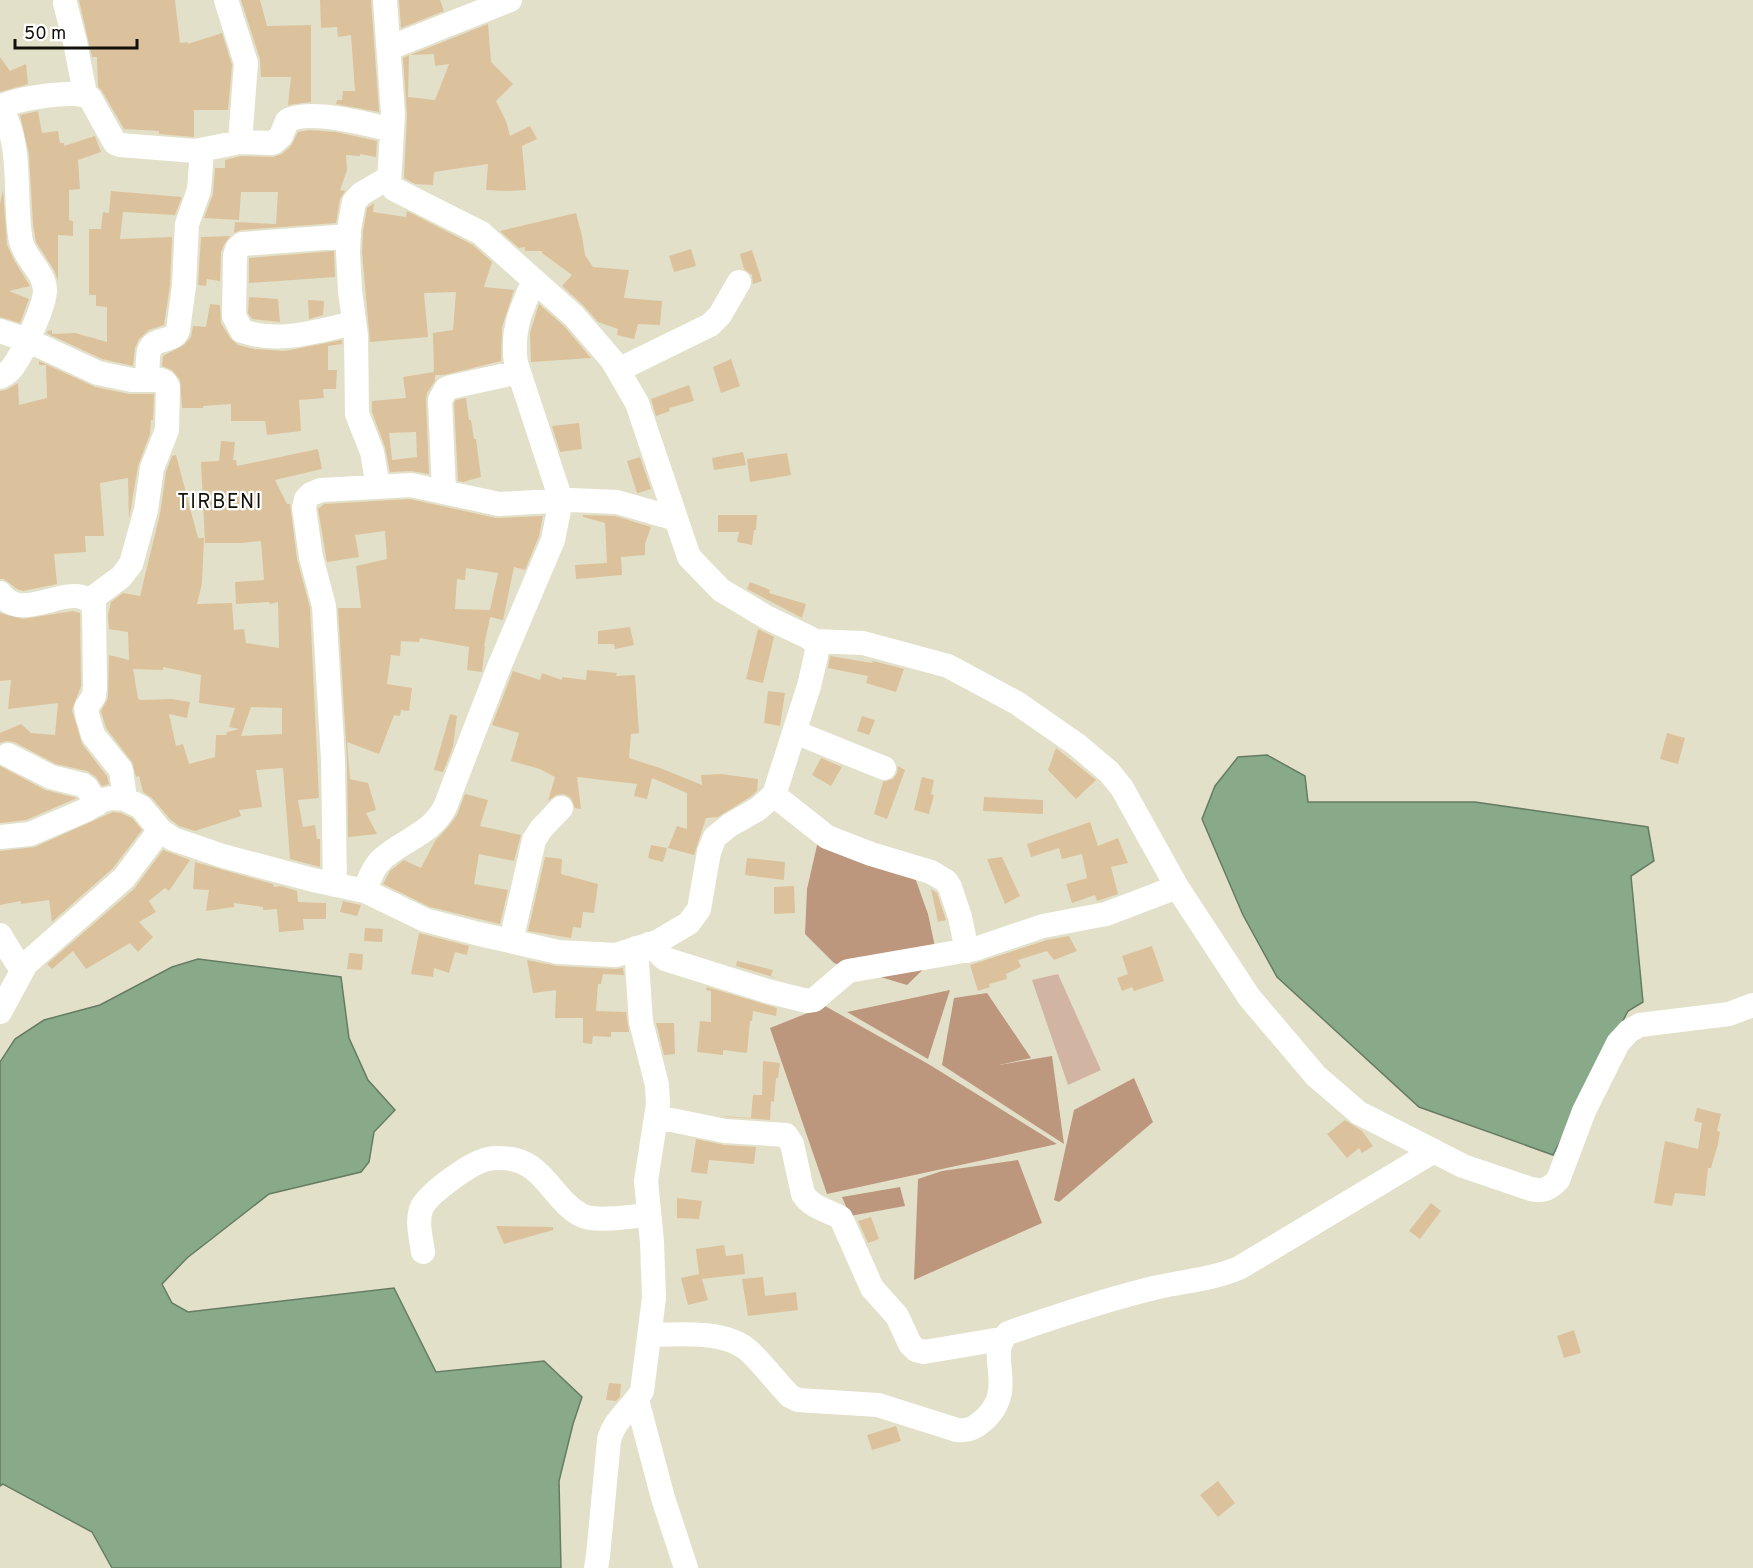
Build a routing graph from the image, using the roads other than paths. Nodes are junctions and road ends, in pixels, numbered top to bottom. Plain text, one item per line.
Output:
1 (226, 0) edge
2 (385, 0) edge
3 (510, 0) edge
4 (64, 3) dead end
5 (388, 48) junction
6 (85, 94) junction
7 (0, 107) edge
8 (392, 130) junction
9 (240, 142) junction
10 (202, 150) junction
11 (388, 178) junction
12 (349, 236) junction
13 (534, 280) junction
14 (739, 282) dead end
15 (354, 323) junction
16 (0, 332) edge
17 (27, 340) junction
18 (618, 370) junction
19 (519, 372) junction
20 (0, 377) edge
21 (147, 380) junction
22 (378, 487) junction
23 (444, 492) junction
24 (561, 500) junction
25 (676, 519) junction
26 (0, 593) edge
27 (90, 600) junction
28 (814, 641) junction
29 (795, 732) junction
30 (8, 755) dead end
31 (884, 768) dead end
32 (774, 795) junction
33 (125, 800) junction
34 (97, 804) junction
35 (561, 808) dead end
36 (159, 830) junction
37 (0, 837) edge
38 (335, 885) junction
39 (1177, 887) junction
40 (365, 891) junction
41 (0, 935) edge
42 (512, 941) junction
43 (642, 946) junction
44 (967, 951) junction
45 (22, 971) junction
46 (1753, 1005) edge
47 (0, 1012) edge
48 (657, 1117) junction
49 (1434, 1151) junction
50 (649, 1215) junction
51 (423, 1252) dead end
52 (650, 1335) junction
53 (1001, 1339) junction
54 (637, 1400) junction
55 (596, 1568) edge
56 (686, 1568) edge

1 - 9 street
2 - 5 street
3 - 5 street
4 - 6 street
5 - 8 street
6 - 7 street
6 - 10 street
7 - 17 street
8 - 9 street
8 - 11 street
9 - 10 street
10 - 21 street
11 - 12 street
11 - 13 street
12 - 15 street
12 - 15 street
13 - 18 street
13 - 19 street
14 - 18 street
15 - 22 street
16 - 17 street
17 - 20 street
17 - 21 street
18 - 25 street
19 - 23 street
19 - 24 street
21 - 27 street
22 - 23 street
22 - 38 street
23 - 24 street
24 - 25 street
24 - 40 street
25 - 28 street
26 - 27 street
27 - 33 street
28 - 29 street
28 - 39 street
29 - 31 street
29 - 32 street
30 - 34 street
32 - 43 street
32 - 44 street
33 - 34 street
33 - 36 street
34 - 37 street
35 - 42 street
36 - 38 street
36 - 45 street
38 - 40 street
39 - 44 street
39 - 49 street
40 - 42 street
41 - 45 street
42 - 43 street
43 - 44 street
43 - 48 street
45 - 47 street
46 - 49 street
48 - 50 street
48 - 53 street
49 - 53 street
50 - 51 street
50 - 52 street
52 - 53 street
52 - 54 street
54 - 55 street
54 - 56 street

